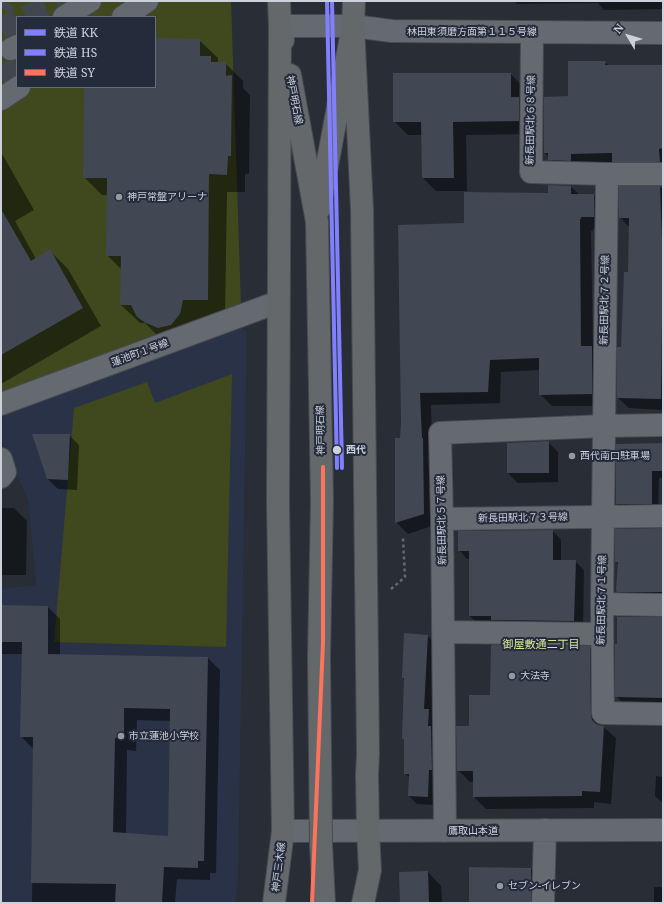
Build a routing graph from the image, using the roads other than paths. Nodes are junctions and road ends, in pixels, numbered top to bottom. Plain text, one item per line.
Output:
1 (90, 1) edge
2 (147, 1) edge
3 (279, 1) edge
4 (354, 1) edge
5 (66, 16) edge
6 (124, 16) edge
7 (280, 26) junction
8 (353, 26) junction
9 (532, 32) junction
10 (663, 33) edge
11 (18, 88) edge
12 (1, 99) edge
13 (607, 174) junction
14 (663, 174) edge
15 (317, 222) junction
16 (278, 302) junction
17 (1, 404) edge
18 (663, 425) edge
19 (604, 426) junction
20 (1, 459) edge
21 (1, 477) edge
22 (604, 516) junction
23 (663, 516) edge
24 (442, 519) junction
25 (602, 604) junction
26 (663, 605) edge
27 (443, 632) junction
28 (602, 634) junction
29 (663, 714) edge
30 (545, 830) junction
31 (663, 830) edge
32 (368, 831) junction
33 (446, 831) junction
34 (284, 832) junction
35 (274, 903) edge
36 (324, 903) edge
37 (363, 903) edge
38 (543, 903) edge

1 - 5 street
2 - 6 street
3 - 7 main road, 神戸明石線
4 - 8 main road, 神戸明石線
7 - 8 street, 林田東須磨方面第１１５号線
7 - 15 main road, 神戸明石線
7 - 16 main road, 神戸三木線
8 - 9 street, 林田東須磨方面第１１５号線
8 - 15 main road, 神戸明石線
8 - 32 main road
9 - 10 street, 林田東須磨方面第１１５号線
9 - 13 street, 新長田駅北６８号線
11 - 12 street
13 - 14 street, 新長田駅北６８号線
13 - 19 street, 新長田駅北７２号線
15 - 36 main road, 神戸明石線, bridge
16 - 17 street, 蓮池町１号線
16 - 34 main road, 神戸三木線
18 - 19 street, 新長田駅北５７号線
19 - 22 street, 新長田駅北７１号線
19 - 24 street, 新長田駅北５７号線
20 - 21 street
22 - 23 street, 新長田駅北７３号線
22 - 24 street, 新長田駅北７３号線
22 - 25 street, 新長田駅北７１号線
24 - 27 street, 新長田駅北５７号線
25 - 26 street
25 - 28 street, 新長田駅北７１号線
27 - 28 street
27 - 33 street, 新長田駅北５７号線
28 - 29 street, 新長田駅北７１号線
30 - 31 street, 鷹取山本道
30 - 33 street, 鷹取山本道
30 - 38 street
32 - 33 street, 鷹取山本道
32 - 34 street, 鷹取山本道
32 - 37 main road
34 - 35 main road, 神戸三木線

